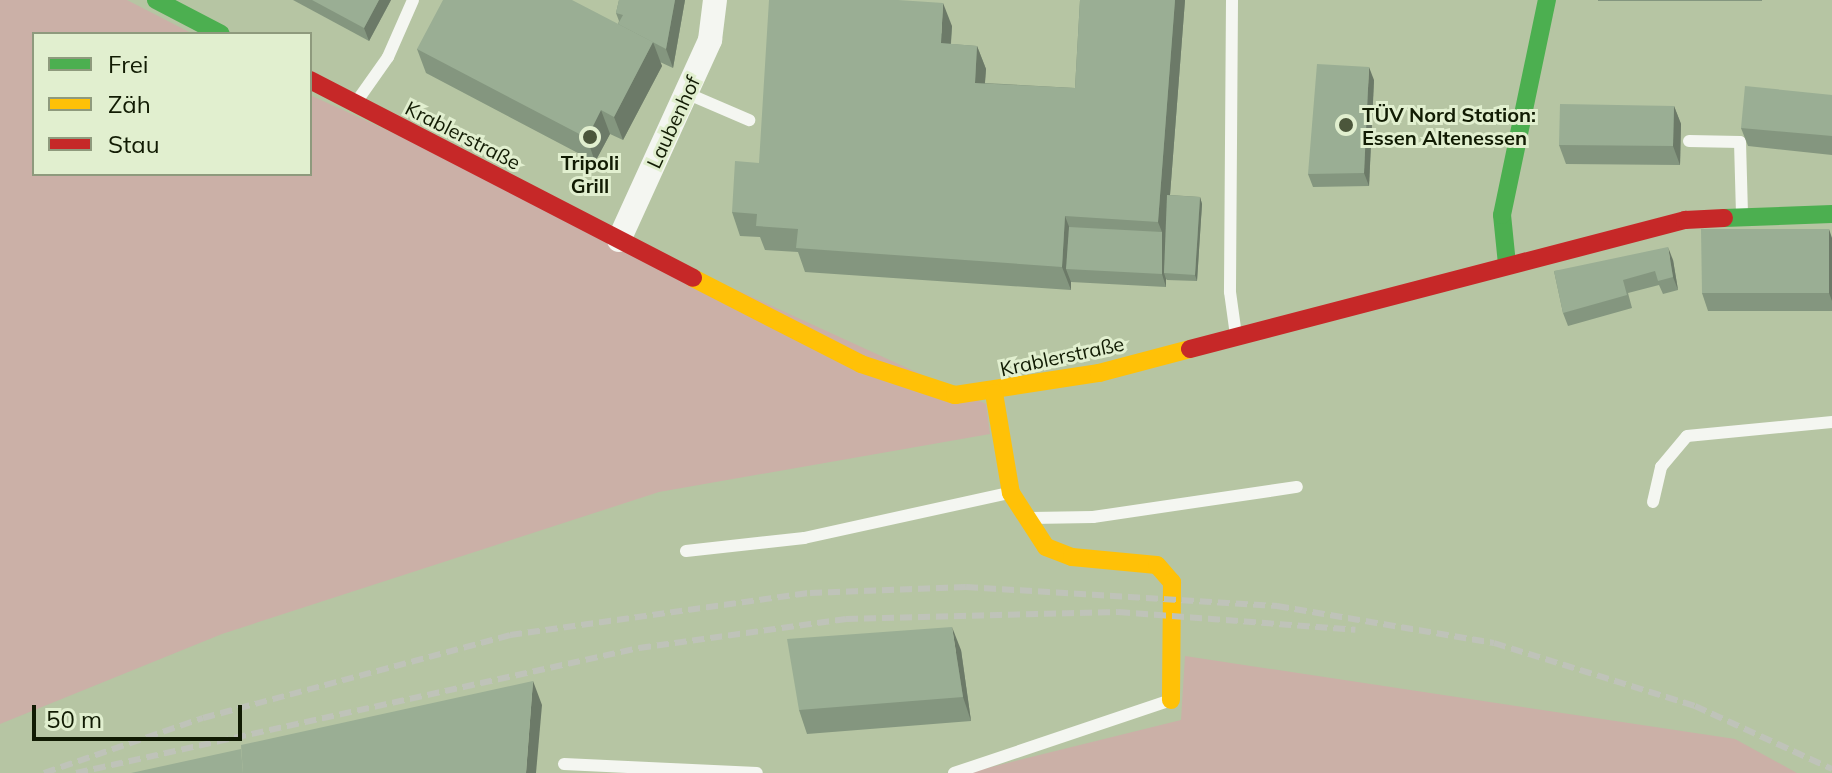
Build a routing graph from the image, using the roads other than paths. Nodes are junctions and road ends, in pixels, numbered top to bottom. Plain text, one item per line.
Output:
1 (156, 0) edge
2 (205, 0) edge
3 (413, 0) edge
4 (715, 0) edge
5 (1232, 0) edge
6 (1547, 0) edge
7 (192, 19) junction
8 (217, 32) edge
9 (312, 81) edge
10 (686, 93) junction
11 (355, 104) junction
12 (749, 120) dead end
13 (1689, 141) dead end
14 (1742, 214) junction
15 (1832, 214) edge
16 (619, 240) junction
17 (1507, 264) junction
18 (1236, 335) junction
19 (994, 393) junction
20 (1832, 422) edge
21 (1297, 487) dead end
22 (1011, 493) junction
23 (1653, 502) dead end
24 (1024, 518) junction
25 (686, 551) dead end
26 (1171, 700) joint
27 (564, 764) dead end
28 (757, 773) edge
29 (954, 773) edge

1 - 7 street
2 - 7 lane
3 - 11 lane
4 - 10 street, Laubenhof
5 - 18 lane
6 - 17 street
7 - 8 street
9 - 11 street, Krablerstraße
10 - 12 lane
10 - 16 street, Laubenhof
11 - 16 street, Krablerstraße
13 - 14 lane
14 - 15 street, Krablerstraße
14 - 17 street, Krablerstraße
16 - 19 street, Krablerstraße
17 - 18 street, Krablerstraße
18 - 19 street, Krablerstraße
19 - 22 street
20 - 23 lane
21 - 24 lane
22 - 24 street
22 - 25 lane
24 - 26 street
26 - 29 lane
27 - 28 lane

